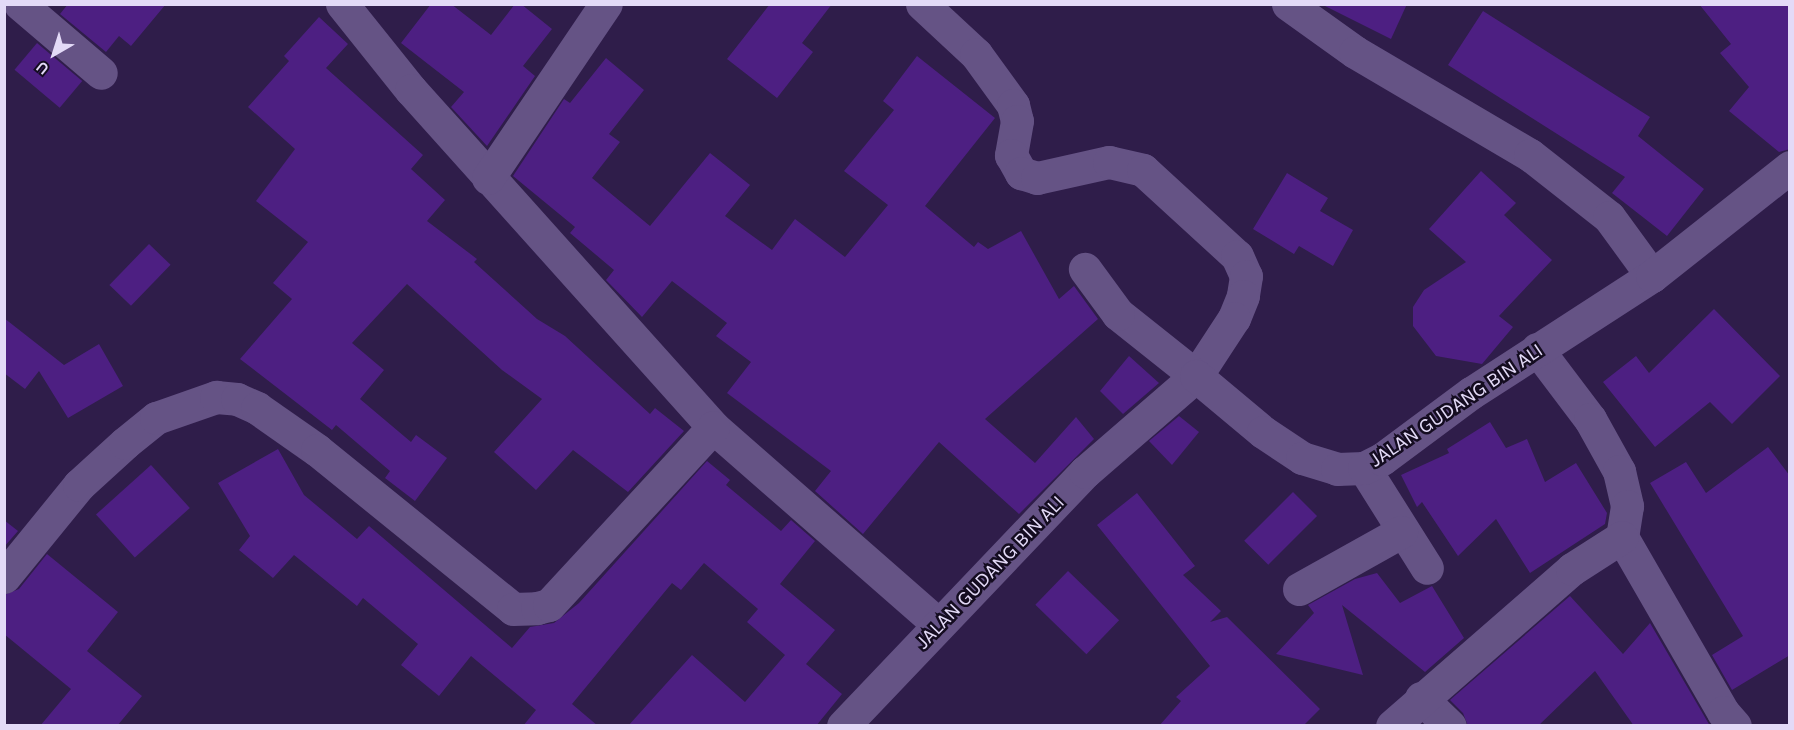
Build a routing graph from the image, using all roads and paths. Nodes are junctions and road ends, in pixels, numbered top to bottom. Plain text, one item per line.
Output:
1 (20, 4) edge
2 (342, 4) edge
3 (606, 4) edge
4 (922, 4) edge
5 (1288, 4) edge
6 (101, 73) dead end
7 (1790, 166) edge
8 (488, 178) junction
9 (1085, 269) dead end
10 (1652, 276) junction
11 (1537, 349) junction
12 (1196, 376) junction
13 (713, 427) junction
14 (1364, 468) junction
15 (1401, 532) junction
16 (1622, 537) junction
17 (1427, 568) dead end
18 (4, 577) edge
19 (1299, 589) dead end
20 (939, 625) junction
21 (1421, 698) junction
22 (843, 726) edge
23 (1392, 726) edge
24 (1450, 726) edge
25 (1735, 726) edge

1 - 6 street
2 - 8 street
3 - 8 street
4 - 12 street
5 - 10 street
7 - 10 street, JALAN GUDANG BIN ALI
8 - 13 street
9 - 12 street
10 - 11 street, JALAN GUDANG BIN ALI
11 - 14 street, JALAN GUDANG BIN ALI
11 - 16 street
12 - 14 street, JALAN GUDANG BIN ALI
12 - 20 street, JALAN GUDANG BIN ALI
13 - 18 street
13 - 20 street
14 - 15 street
15 - 17 street
15 - 19 street
16 - 21 street
16 - 25 street
20 - 22 street, JALAN GUDANG BIN ALI
21 - 23 street
21 - 24 street

